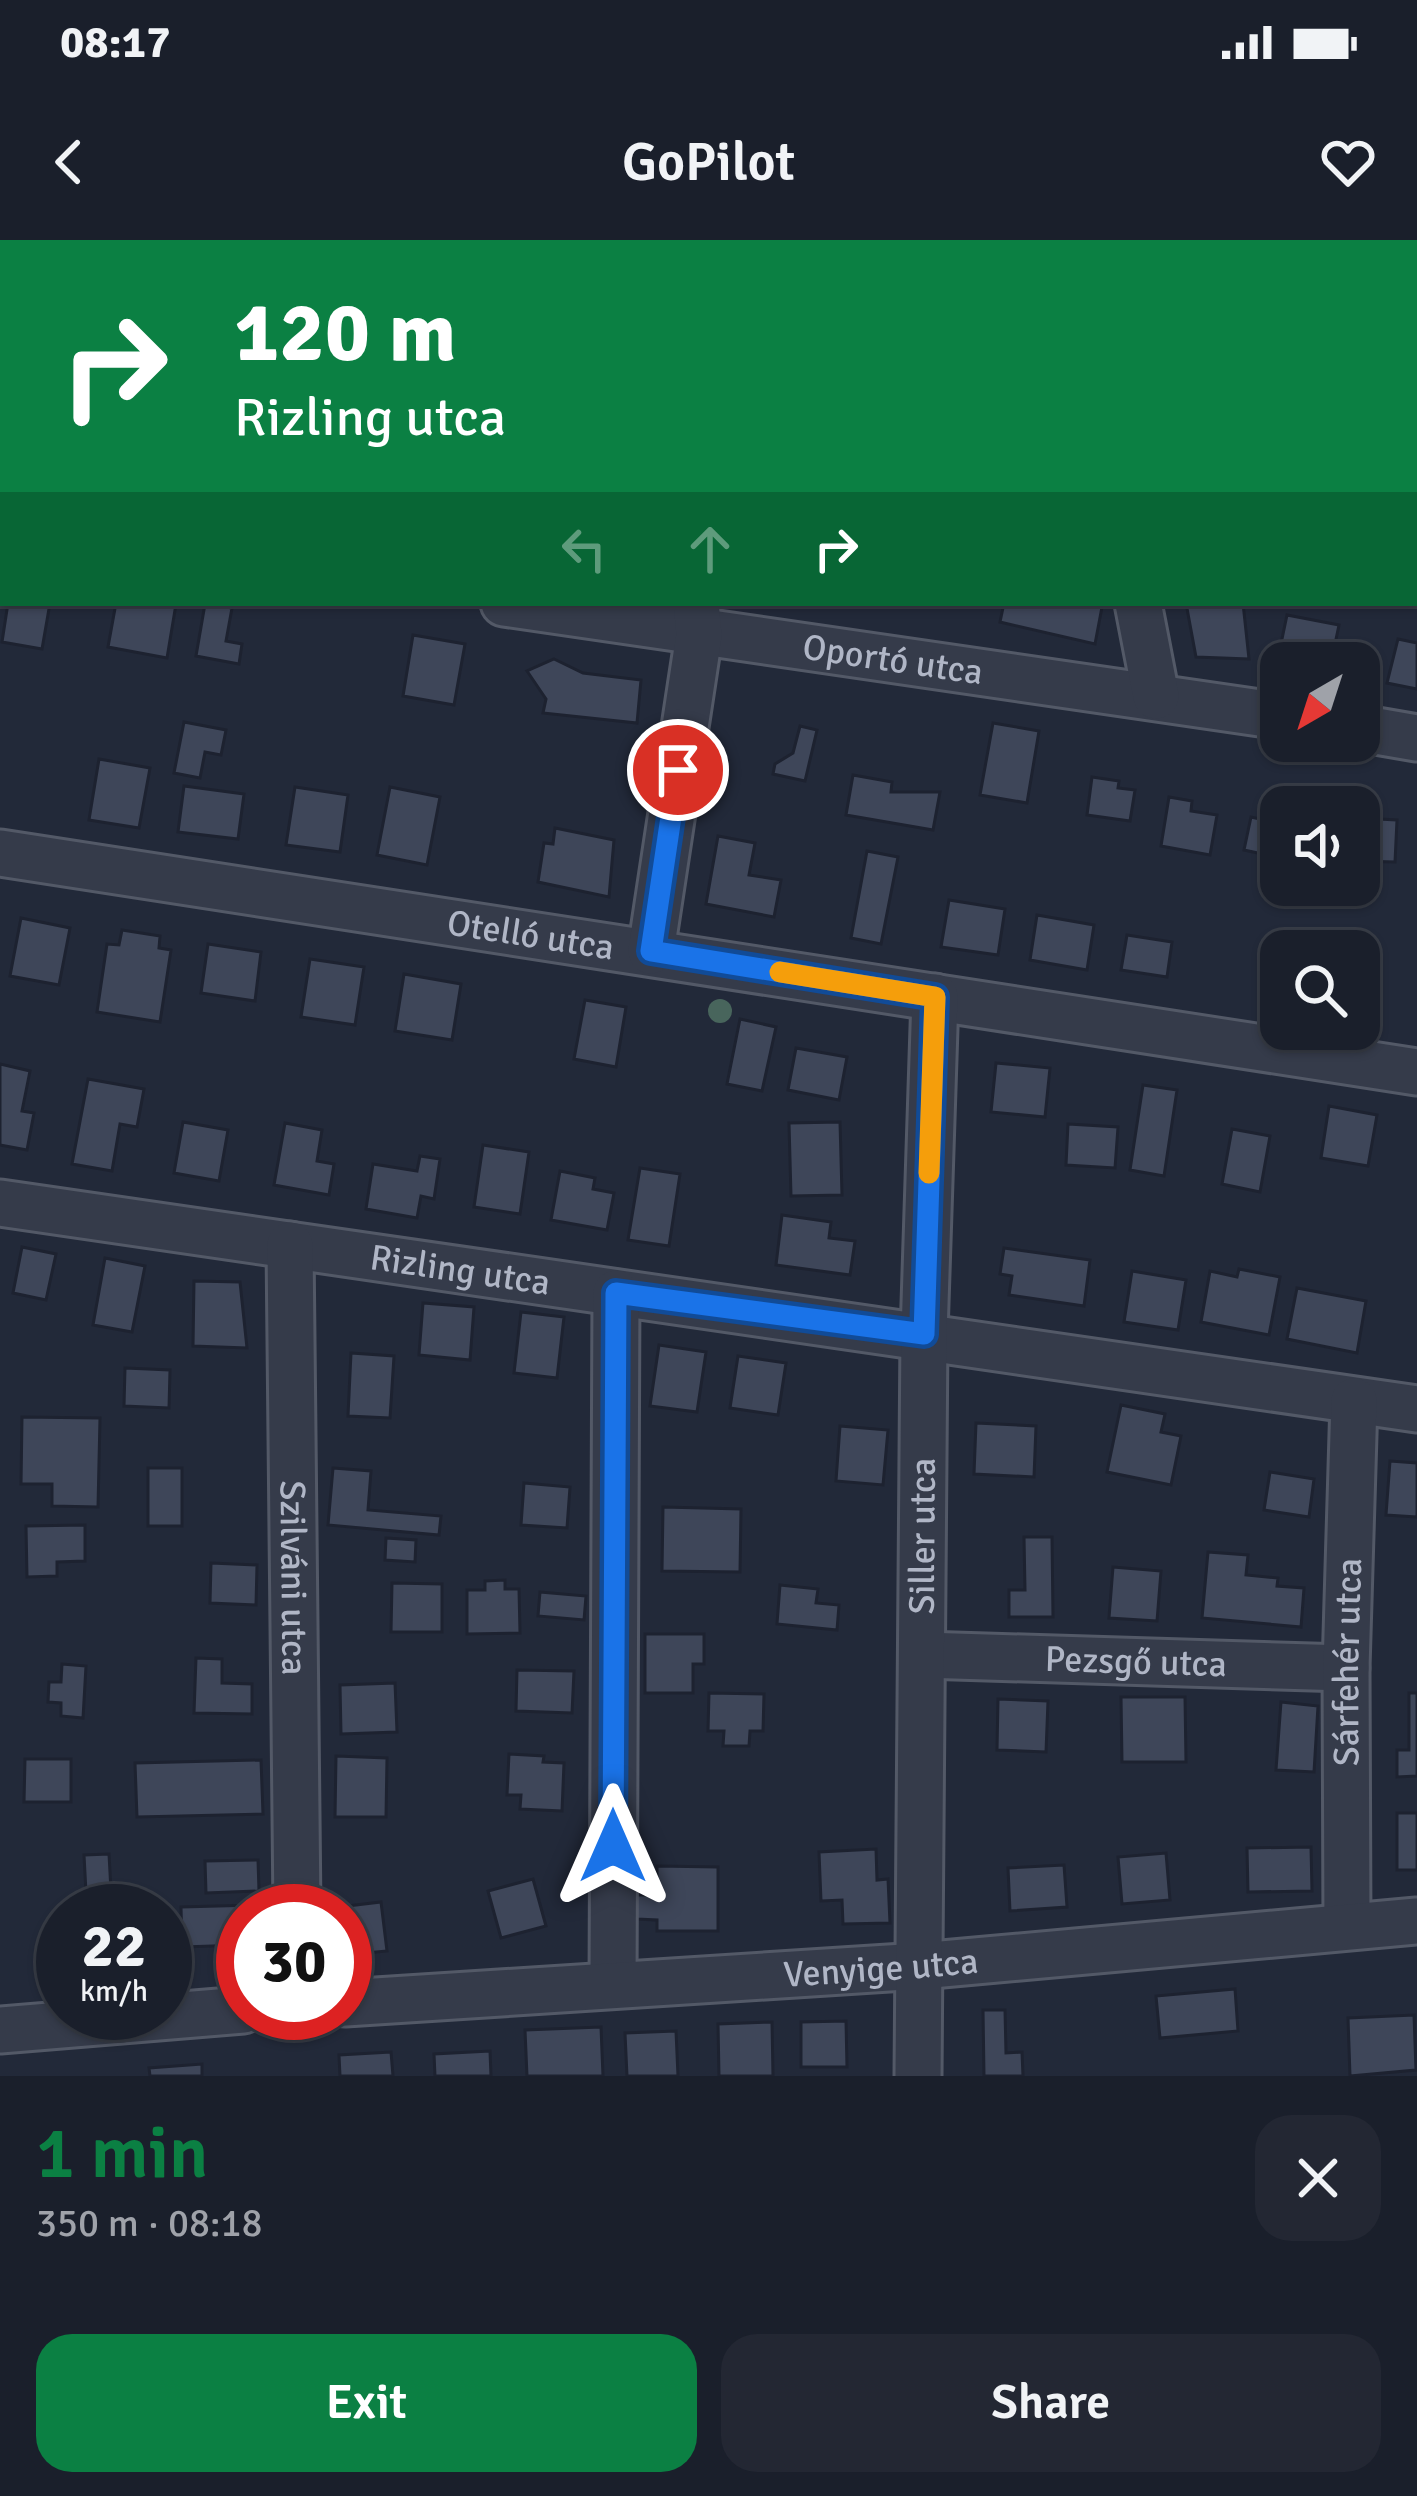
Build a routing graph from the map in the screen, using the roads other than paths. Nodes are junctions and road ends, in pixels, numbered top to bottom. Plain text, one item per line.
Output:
1 (540, 606) edge
2 (1139, 606) edge
3 (697, 619) edge
4 (1156, 695) junction
5 (1260, 712) edge
6 (1380, 732) edge
7 (1417, 738) edge
8 (0, 853) edge
9 (651, 951) junction
10 (935, 997) junction
11 (1417, 1072) edge
12 (0, 1203) edge
13 (290, 1245) junction
14 (616, 1293) junction
15 (924, 1334) junction
16 (1354, 1401) junction
17 (1417, 1409) edge
18 (923, 1655) junction
19 (1346, 1668) junction
20 (296, 1884) edge
21 (1417, 1921) edge
22 (1347, 1926) junction
23 (920, 1966) junction
24 (613, 1984) junction
25 (372, 2001) edge
26 (216, 2012) edge
27 (0, 2030) edge
28 (919, 2076) edge

1 - 3 street, Oportó utca
2 - 4 street
3 - 4 street, Oportó utca
3 - 9 street
4 - 5 street, Oportó utca
6 - 7 street
8 - 9 street, Otelló utca
9 - 10 street, Otelló utca
10 - 11 street, Otelló utca
10 - 15 street, Siller utca
12 - 13 street, Rizling utca
13 - 14 street, Rizling utca
13 - 20 street, Szilváni utca
14 - 15 street, Rizling utca
14 - 24 street
15 - 16 street, Rizling utca
15 - 18 street, Siller utca
16 - 17 street, Rizling utca
16 - 19 street, Sárfehér utca
18 - 19 street, Pezsgő utca
18 - 23 street, Siller utca
19 - 22 street, Sárfehér utca
21 - 22 street, Venyige utca
22 - 23 street, Venyige utca
23 - 24 street, Venyige utca
23 - 28 street, Siller utca
24 - 25 street, Venyige utca
26 - 27 street

